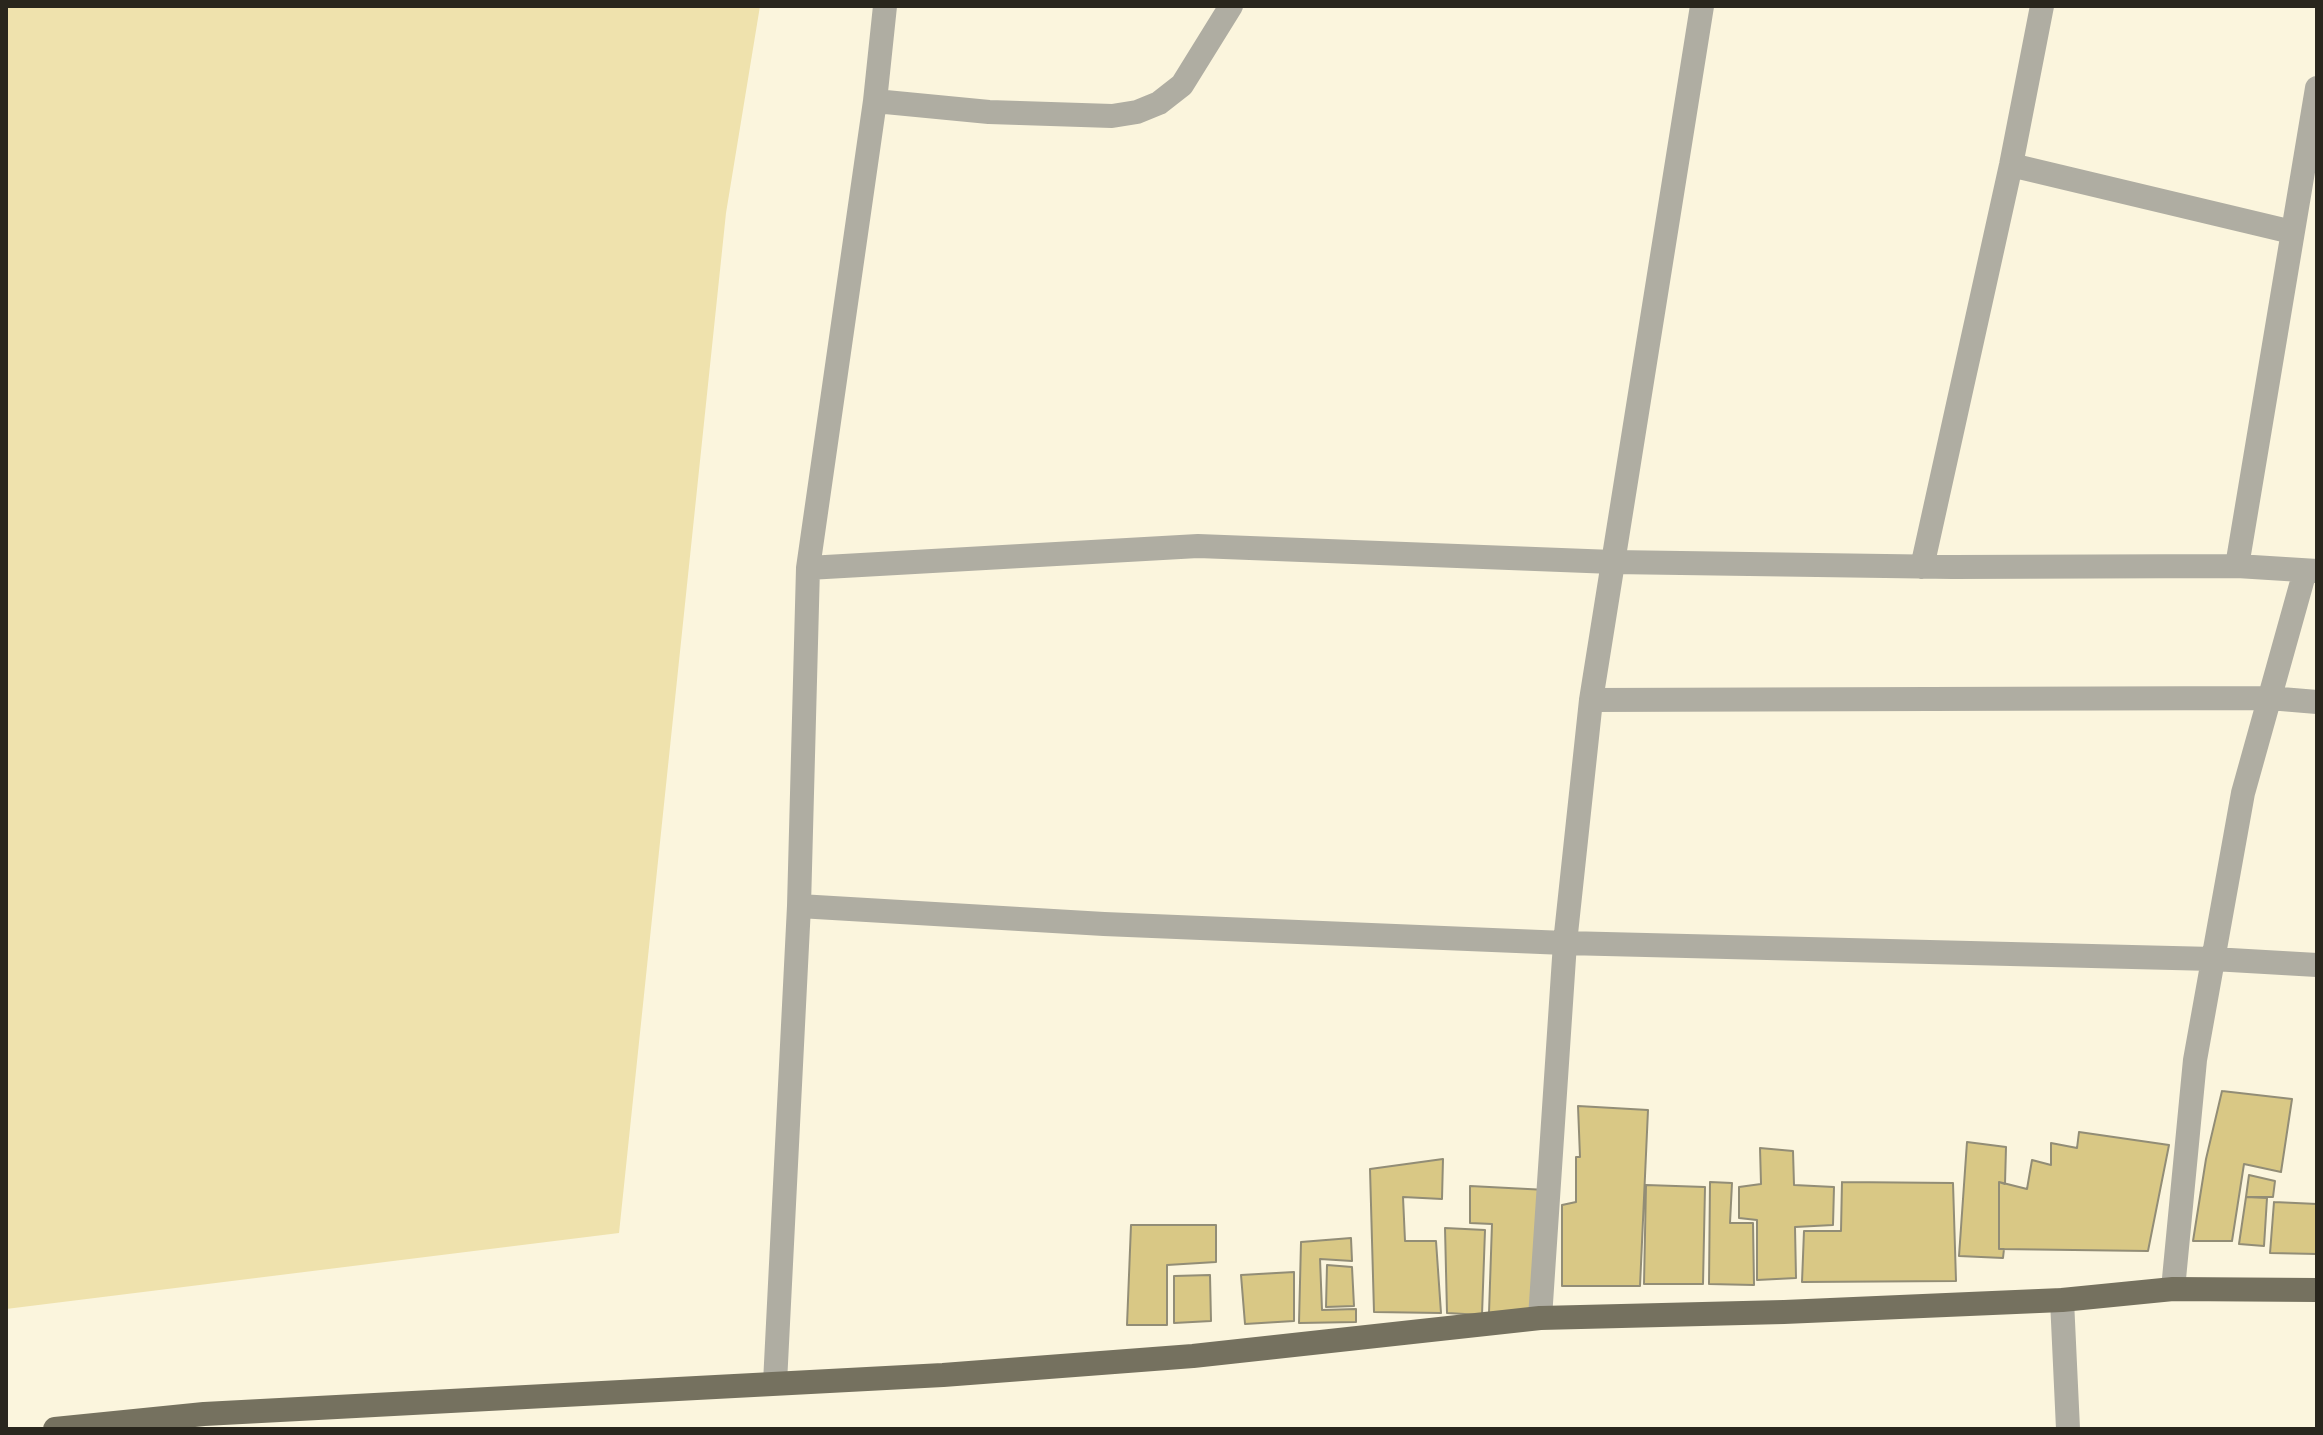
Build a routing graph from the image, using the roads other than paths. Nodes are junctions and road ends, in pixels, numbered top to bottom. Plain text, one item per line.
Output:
1 (885, 6) edge
2 (1231, 6) edge
3 (1702, 6) edge
4 (2042, 6) edge
5 (2317, 88) edge
6 (875, 101) junction
7 (2011, 165) junction
8 (2292, 232) junction
9 (1613, 562) junction
10 (2237, 566) junction
11 (1922, 567) junction
12 (808, 568) junction
13 (2311, 571) edge
14 (2269, 698) junction
15 (1591, 700) junction
16 (2317, 702) edge
17 (799, 906) junction
18 (1565, 943) junction
19 (2213, 959) junction
20 (2317, 965) edge
21 (2173, 1289) junction
22 (2317, 1290) edge
23 (2062, 1300) junction
24 (1540, 1318) junction
25 (775, 1383) junction
26 (55, 1429) edge
27 (2068, 1429) edge

1 - 6 street
2 - 6 street
3 - 9 street
4 - 7 street
5 - 8 street
6 - 12 street
7 - 8 street
7 - 11 street
8 - 10 street
9 - 11 street
9 - 12 street
9 - 15 street
10 - 11 street
10 - 13 street
12 - 17 street
13 - 14 street
14 - 15 street
14 - 16 street
14 - 19 street
15 - 18 street
17 - 18 street
17 - 25 street
18 - 19 street
18 - 24 street
19 - 20 street
19 - 21 street
21 - 22 main road
21 - 23 main road
23 - 24 main road
23 - 27 street
24 - 25 main road
25 - 26 main road

